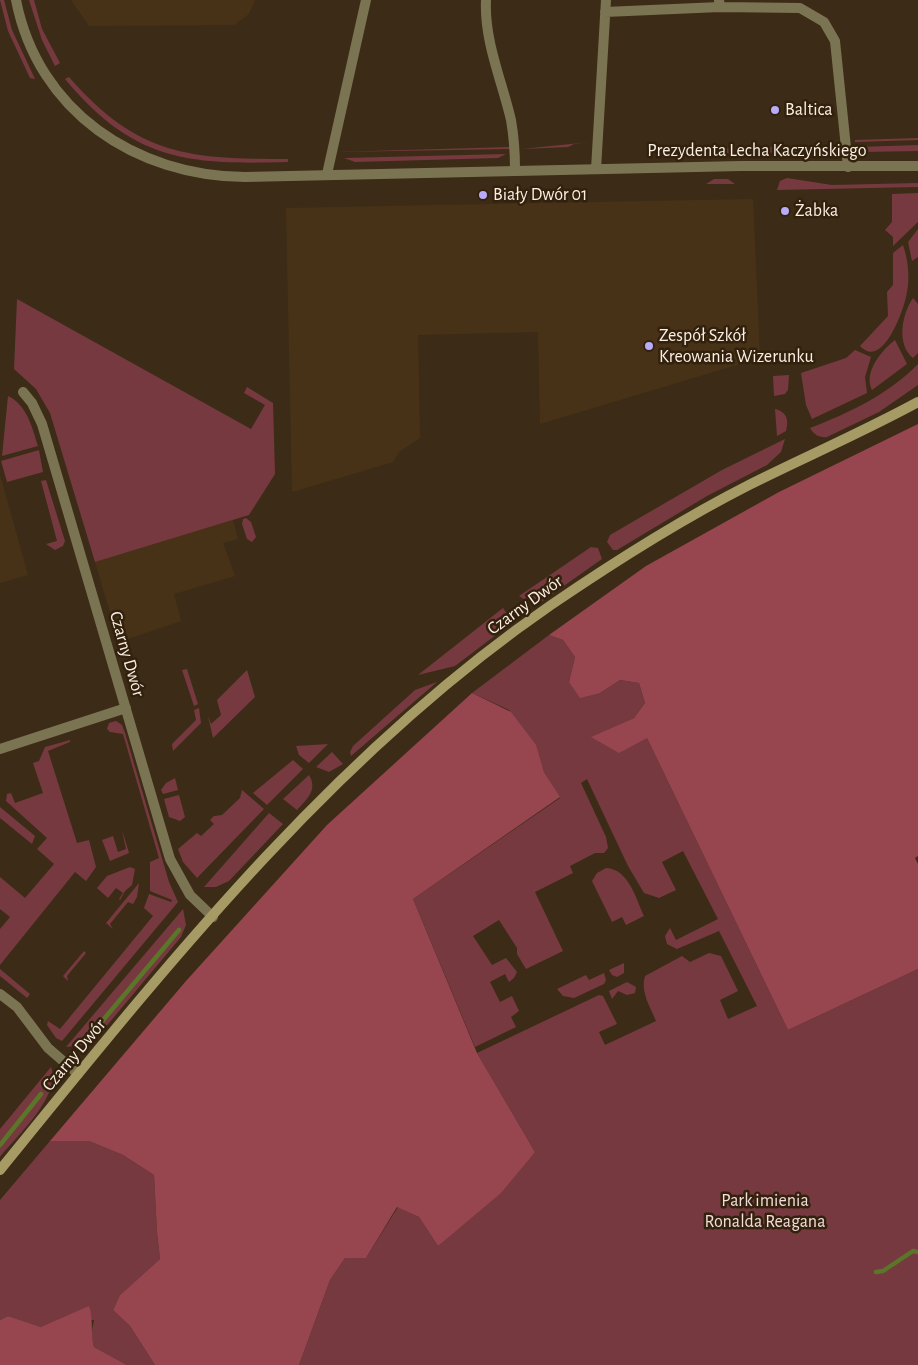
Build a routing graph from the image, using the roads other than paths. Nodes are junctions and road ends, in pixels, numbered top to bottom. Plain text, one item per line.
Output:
1 (16, 0) edge
2 (366, 0) edge
3 (486, 0) edge
4 (606, 0) edge
5 (719, 4) edge
6 (605, 12) junction
7 (918, 166) edge
8 (848, 167) junction
9 (596, 169) junction
10 (515, 170) junction
11 (327, 174) junction
12 (23, 392) dead end
13 (918, 402) edge
14 (126, 708) junction
15 (0, 749) edge
16 (213, 917) junction
17 (0, 994) edge
18 (78, 1074) junction
19 (0, 1170) edge

1 - 11 street, Prezydenta Lecha Kaczyńskiego
2 - 11 street
3 - 10 street
4 - 6 street
5 - 6 street
5 - 8 street
6 - 9 street
7 - 8 street, Prezydenta Lecha Kaczyńskiego
8 - 9 street, Prezydenta Lecha Kaczyńskiego
9 - 10 street, Prezydenta Lecha Kaczyńskiego
10 - 11 street, Prezydenta Lecha Kaczyńskiego
12 - 14 street, Czarny Dwór
13 - 16 main road, Czarny Dwór
14 - 15 street
14 - 16 street, Czarny Dwór
16 - 18 main road, Czarny Dwór
17 - 18 street
18 - 19 main road, Czarny Dwór

